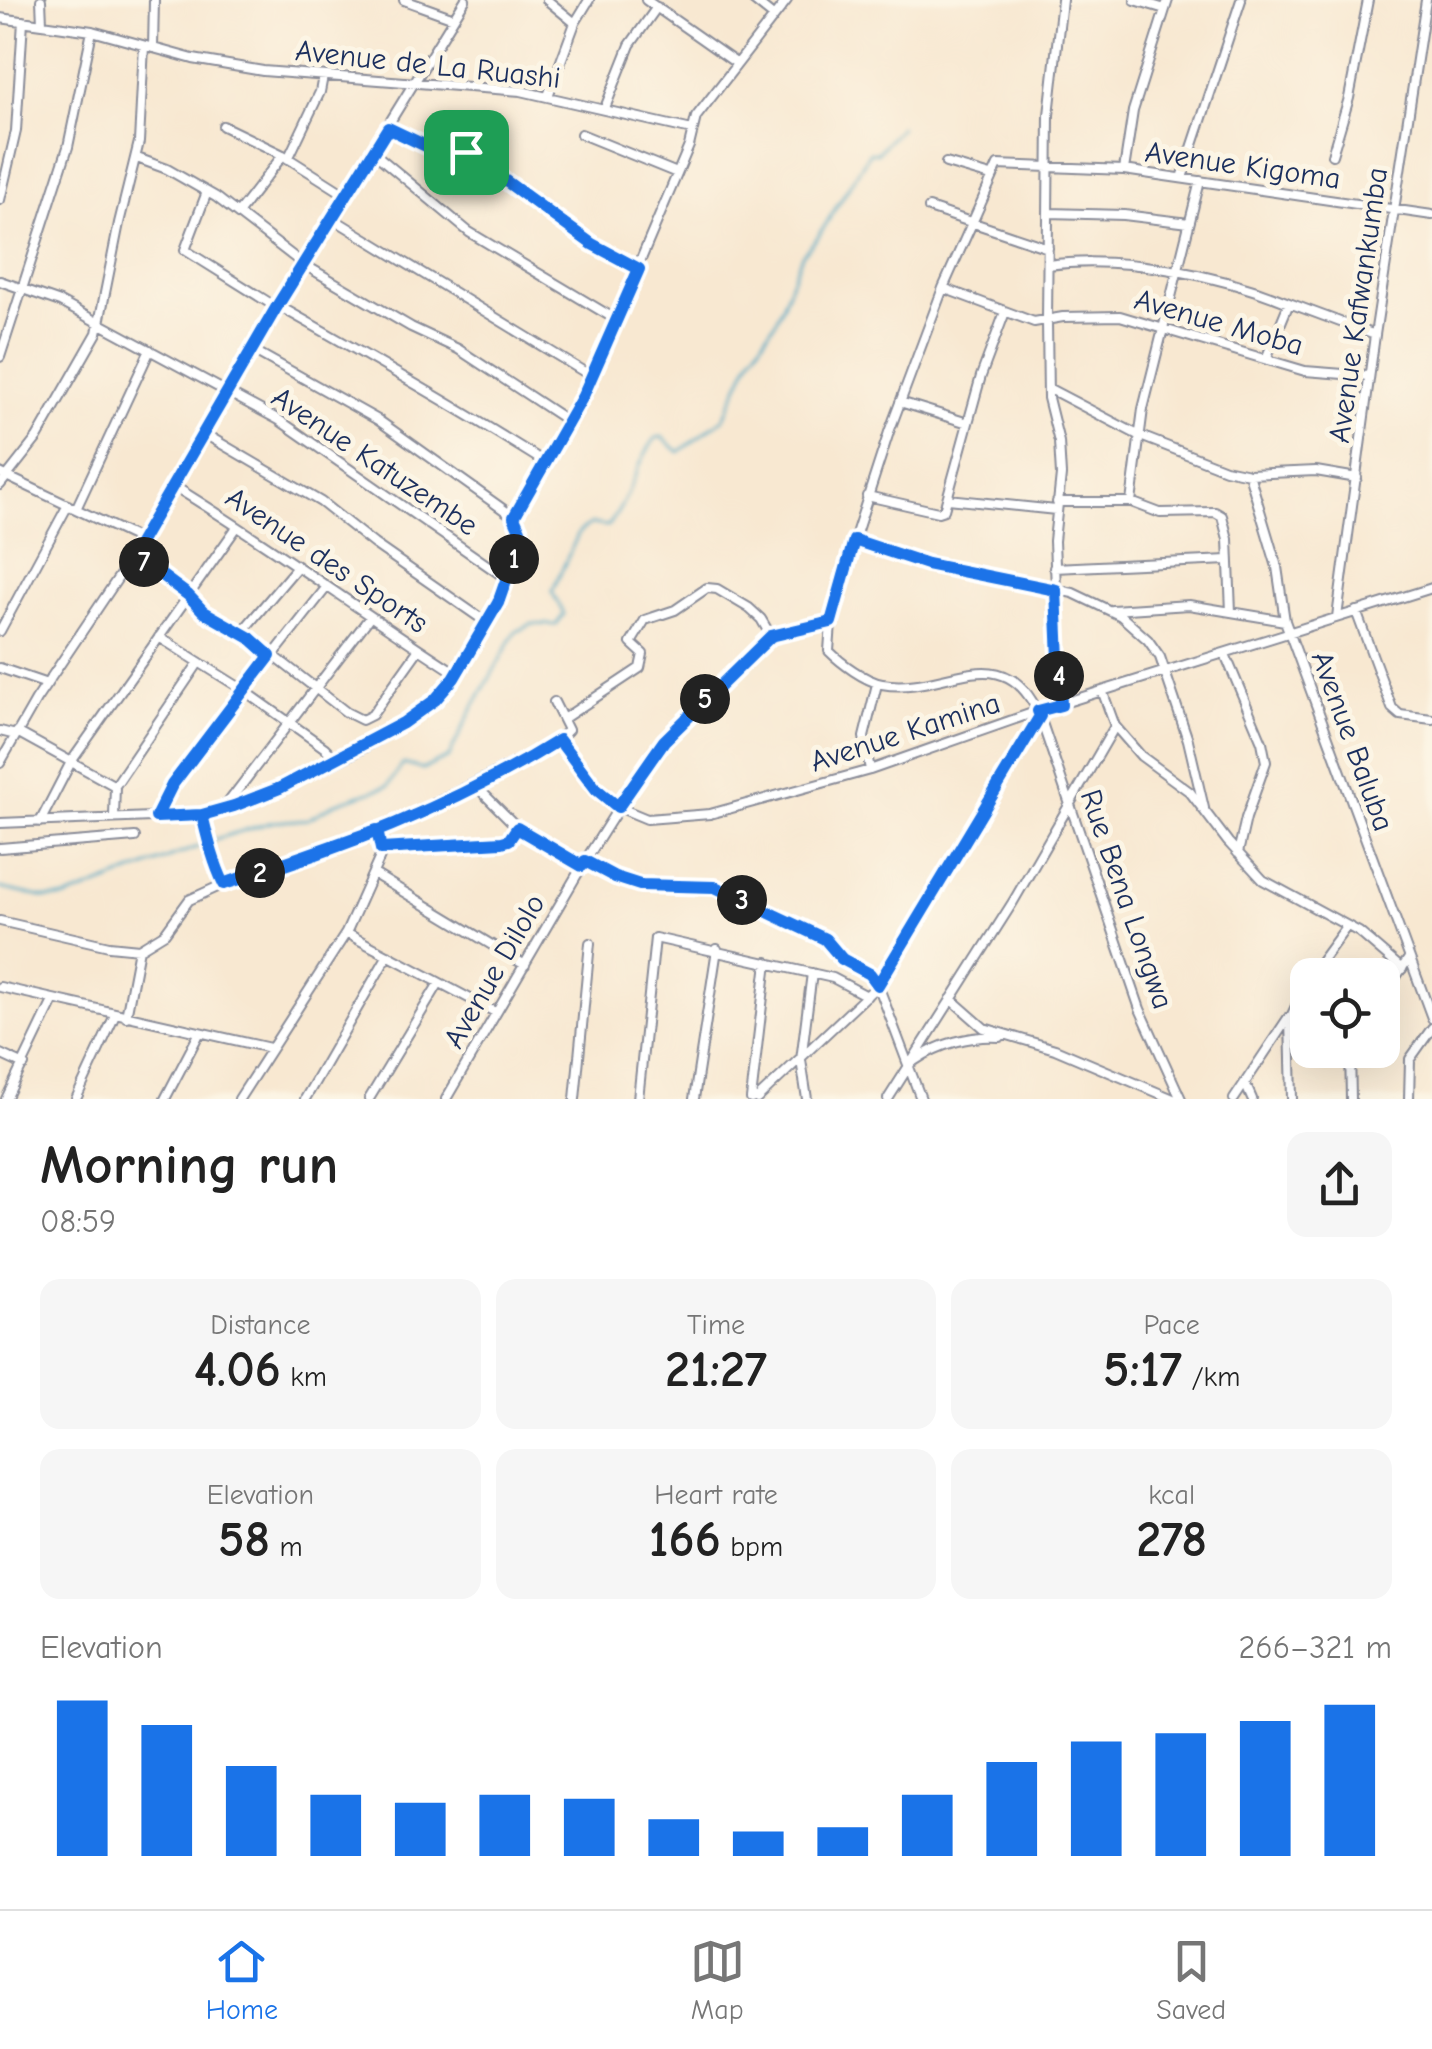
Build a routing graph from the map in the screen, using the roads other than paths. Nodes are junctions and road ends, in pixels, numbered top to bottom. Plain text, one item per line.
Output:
1 (41, 0) edge
2 (154, 0) edge
3 (404, 0) edge
4 (465, 0) edge
5 (548, 0) edge
6 (589, 0) edge
7 (646, 0) edge
8 (754, 0) edge
9 (787, 0) edge
10 (1062, 0) edge
11 (1136, 0) edge
12 (1241, 0) edge
13 (1368, 0) edge
14 (1426, 0) edge
15 (1166, 4) edge
16 (657, 7) junction
17 (773, 16) junction
18 (0, 18) edge
19 (454, 18) junction
20 (23, 21) junction
21 (42, 23) junction
22 (575, 23) junction
23 (92, 31) junction
24 (148, 47) junction
25 (736, 63) junction
26 (323, 76) junction
27 (414, 83) junction
28 (548, 96) junction
29 (605, 108) junction
30 (223, 126) dead end
31 (388, 128) junction
32 (692, 130) junction
33 (581, 134) dead end
34 (373, 152) junction
35 (1332, 155) dead end
36 (286, 157) junction
37 (137, 158) junction
38 (946, 163) dead end
39 (1047, 165) junction
40 (1124, 170) junction
41 (677, 174) junction
42 (991, 176) junction
43 (1182, 178) junction
44 (1200, 180) junction
45 (206, 192) junction
46 (346, 195) junction
47 (0, 200) edge
48 (928, 208) dead end
49 (1393, 210) junction
50 (238, 212) junction
51 (1049, 213) junction
52 (1432, 215) edge
53 (332, 218) junction
54 (1190, 223) junction
55 (970, 224) junction
56 (1048, 248) junction
57 (303, 264) junction
58 (1048, 265) junction
59 (639, 269) junction
60 (1177, 273) junction
61 (0, 281) edge
62 (21, 288) junction
63 (943, 288) junction
64 (1289, 303) junction
65 (276, 306) junction
66 (1005, 312) junction
67 (615, 319) junction
68 (1047, 321) junction
69 (100, 324) junction
70 (1163, 327) junction
71 (1374, 335) junction
72 (251, 349) junction
73 (150, 350) junction
74 (0, 357) edge
75 (1266, 359) junction
76 (591, 376) junction
77 (1369, 376) junction
78 (1048, 388) junction
79 (228, 390) junction
80 (900, 402) junction
81 (569, 422) junction
82 (968, 424) junction
83 (203, 433) junction
84 (1138, 436) junction
85 (546, 463) junction
86 (3, 474) edge
87 (1249, 474) junction
88 (1358, 478) junction
89 (0, 485) edge
90 (172, 485) junction
91 (867, 496) junction
92 (948, 499) junction
93 (1131, 502) junction
94 (1057, 506) junction
95 (72, 507) junction
96 (514, 517) junction
97 (237, 527) junction
98 (141, 540) junction
99 (854, 540) junction
100 (133, 554) junction
101 (1228, 560) junction
102 (296, 567) junction
103 (1054, 568) junction
104 (507, 579) junction
105 (326, 588) junction
106 (1432, 588) edge
107 (1056, 590) junction
108 (190, 597) junction
109 (1112, 610) junction
110 (1356, 611) junction
111 (1230, 612) junction
112 (370, 617) junction
113 (1337, 617) junction
114 (1285, 621) junction
115 (486, 622) junction
116 (831, 622) junction
117 (0, 631) edge
118 (1290, 632) junction
119 (241, 633) junction
120 (771, 636) junction
121 (159, 638) junction
122 (419, 650) junction
123 (1225, 654) junction
124 (270, 656) junction
125 (199, 662) junction
126 (0, 668) edge
127 (456, 673) junction
128 (1166, 673) junction
129 (47, 684) junction
130 (876, 684) junction
131 (314, 688) junction
132 (245, 691) junction
133 (1103, 693) junction
134 (554, 702) dead end
135 (1061, 705) junction
136 (1039, 714) junction
137 (563, 719) junction
138 (1432, 719) edge
139 (288, 724) junction
140 (1115, 726) junction
141 (0, 731) edge
142 (16, 733) junction
143 (559, 740) junction
144 (336, 760) junction
145 (71, 762) junction
146 (0, 763) edge
147 (870, 770) junction
148 (115, 786) junction
149 (475, 786) junction
150 (618, 807) junction
151 (1070, 807) junction
152 (1204, 808) junction
153 (223, 810) junction
154 (202, 815) junction
155 (114, 817) junction
156 (156, 817) junction
157 (40, 822) junction
158 (0, 823) edge
159 (517, 828) junction
160 (377, 830) junction
161 (135, 837) dead end
162 (0, 848) edge
163 (381, 849) junction
164 (1238, 853) junction
165 (583, 864) junction
166 (374, 874) junction
167 (224, 884) junction
168 (0, 921) edge
169 (1347, 926) junction
170 (346, 932) junction
171 (590, 942) dead end
172 (140, 949) junction
173 (717, 949) junction
174 (388, 956) junction
175 (1324, 958) edge
176 (1408, 958) junction
177 (768, 962) junction
178 (525, 965) junction
179 (1402, 969) junction
180 (812, 972) junction
181 (1400, 972) edge
182 (439, 984) junction
183 (878, 985) junction
184 (0, 987) edge
185 (868, 996) junction
186 (951, 999) junction
187 (54, 1001) junction
188 (495, 1012) junction
189 (115, 1015) junction
190 (126, 1017) junction
191 (1432, 1018) edge
192 (1290, 1019) edge
193 (1432, 1028) edge
194 (199, 1034) junction
195 (1009, 1038) junction
196 (270, 1048) junction
197 (0, 1054) edge
198 (801, 1060) junction
199 (24, 1065) junction
200 (908, 1066) junction
201 (1291, 1068) edge
202 (1350, 1068) edge
203 (1245, 1083) junction
204 (6, 1099) edge
205 (76, 1099) edge
206 (165, 1099) edge
207 (240, 1099) edge
208 (305, 1099) edge
209 (369, 1099) edge
210 (446, 1099) edge
211 (575, 1099) edge
212 (638, 1099) edge
213 (694, 1099) edge
214 (754, 1099) edge
215 (807, 1099) edge
216 (888, 1099) edge
217 (921, 1099) edge
218 (1172, 1099) edge
219 (1181, 1099) edge
220 (1234, 1099) edge
221 (1252, 1099) edge
222 (1292, 1099) edge
223 (1351, 1099) edge
224 (1409, 1099) edge

1 - 21 street
2 - 24 street
3 - 19 street
4 - 19 street
5 - 22 street
6 - 22 street
7 - 16 street
8 - 17 street
9 - 17 street
10 - 39 street
11 - 15 street
12 - 43 street
13 - 35 street
14 - 49 street, Avenue Kafwankumba
15 - 40 street
16 - 25 street
16 - 29 street
17 - 25 street
18 - 20 street, Avenue de La Ruashi
19 - 27 street
20 - 21 street, Avenue de La Ruashi
20 - 47 street
21 - 23 street, Avenue de La Ruashi
22 - 28 street
23 - 24 street, Avenue de La Ruashi
23 - 62 street
24 - 26 street, Avenue de La Ruashi
24 - 37 street
25 - 32 street
26 - 27 street, Avenue de La Ruashi
26 - 36 street
27 - 28 street, Avenue de La Ruashi
27 - 31 street
28 - 29 street, Avenue de La Ruashi
29 - 32 street, Avenue de La Ruashi
30 - 36 street
31 - 34 street
31 - 59 street
32 - 41 street
33 - 41 street
34 - 46 street
34 - 67 street
36 - 46 street
36 - 50 street
37 - 45 street
37 - 69 street
38 - 42 street
39 - 40 street, Avenue Kigoma
39 - 42 street, Avenue Kigoma
39 - 51 street
40 - 43 street, Avenue Kigoma
41 - 59 street
42 - 55 street
43 - 44 street, Avenue Kigoma
44 - 49 street, Avenue Kigoma
44 - 54 street
45 - 50 street
45 - 65 street
46 - 53 street
48 - 55 street
49 - 52 street, Avenue Kigoma
49 - 71 street, Avenue Kafwankumba
50 - 57 street
51 - 54 street
51 - 56 street
53 - 57 street
53 - 76 street
54 - 60 street
55 - 56 street
55 - 63 street
56 - 58 street
57 - 65 street
57 - 81 street
58 - 60 street
58 - 68 street
59 - 67 street
60 - 64 street
60 - 70 street
61 - 62 street, Avenue Katuzembe
62 - 69 street, Avenue Katuzembe
62 - 74 street
63 - 66 street, Avenue Moba
63 - 80 street
64 - 71 street
64 - 75 street
65 - 72 street
65 - 85 street
66 - 68 street, Avenue Moba
66 - 82 street
67 - 76 street
68 - 70 street, Avenue Moba
68 - 78 street
69 - 73 street, Avenue Katuzembe
69 - 86 street
70 - 75 street, Avenue Moba
70 - 84 street
71 - 77 street, Avenue Kafwankumba
72 - 79 street
72 - 96 street
73 - 79 street, Avenue Katuzembe
73 - 95 street
75 - 77 street, Avenue Moba
76 - 81 street
77 - 88 street, Avenue Kafwankumba
78 - 84 street
78 - 94 street
79 - 83 street
79 - 104 street, Avenue Katuzembe
80 - 82 street
80 - 91 street
81 - 85 street
82 - 92 street
83 - 90 street
83 - 115 street
84 - 87 street
84 - 93 street
85 - 96 street
86 - 89 street
86 - 95 street
87 - 88 street
87 - 114 street, Avenue Baluba
88 - 113 street, Avenue Kafwankumba
90 - 97 street, Avenue des Sports
90 - 98 street
91 - 92 street
91 - 99 street
92 - 94 street
93 - 94 street
93 - 101 street
94 - 103 street
95 - 98 street
95 - 117 street
96 - 104 street
97 - 102 street, Avenue des Sports
97 - 108 street
98 - 100 street
99 - 107 street
99 - 116 street
100 - 108 street
100 - 129 street
101 - 103 street
101 - 111 street
102 - 105 street, Avenue des Sports
102 - 119 street
103 - 107 street
104 - 115 street
105 - 112 street, Avenue des Sports
105 - 124 street
106 - 110 street, Avenue Kamina
107 - 109 street
107 - 135 street
108 - 119 street
108 - 121 street
109 - 111 street
109 - 128 street
110 - 113 street, Avenue Kamina
110 - 138 street
111 - 114 street
112 - 122 street, Avenue des Sports
112 - 131 street
113 - 118 street, Avenue Kamina
114 - 118 street, Avenue Baluba
115 - 127 street
116 - 120 street
116 - 130 street
118 - 123 street, Avenue Kamina
118 - 176 street, Avenue Baluba
119 - 124 street
120 - 137 street
120 - 150 street, Avenue Dilolo
121 - 125 street
121 - 145 street
122 - 127 street, Avenue des Sports
122 - 131 street
123 - 128 street, Avenue Kamina
123 - 164 street
124 - 131 street
124 - 132 street
125 - 132 street
125 - 148 street
126 - 129 street
127 - 144 street
128 - 133 street, Avenue Kamina
128 - 152 street
129 - 142 street
130 - 136 street
130 - 147 street
131 - 139 street
132 - 139 street
132 - 156 street
133 - 135 street, Avenue Kamina
133 - 140 street
134 - 137 street
135 - 136 street, Avenue Kamina
136 - 147 street, Avenue Kamina
136 - 151 street, Rue Bena Longwa
136 - 183 street
137 - 143 street
139 - 144 street
139 - 153 street
140 - 151 street
140 - 152 street
141 - 142 street
142 - 145 street
142 - 146 street
143 - 149 street
143 - 150 street
144 - 153 street
145 - 148 street
145 - 157 street
147 - 150 street, Avenue Kamina
148 - 155 street
149 - 159 street
149 - 160 street
150 - 165 street, Avenue Dilolo
151 - 186 street
151 - 219 street, Rue Bena Longwa
152 - 164 street
153 - 154 street
154 - 156 street
154 - 167 street
155 - 156 street
155 - 157 street
157 - 158 street
159 - 163 street
159 - 165 street
160 - 163 street
160 - 167 street
161 - 162 street
163 - 166 street
164 - 169 street
165 - 178 street, Avenue Dilolo
165 - 183 street
166 - 170 street
166 - 178 street
167 - 172 street
168 - 172 street
169 - 175 street
169 - 179 street
170 - 174 street
170 - 196 street
171 - 211 street
172 - 190 street
173 - 177 street
173 - 212 street
173 - 213 street
174 - 182 street
174 - 208 street
176 - 179 street
176 - 191 street, Avenue Baluba
177 - 180 street
177 - 214 street
178 - 188 street, Avenue Dilolo
179 - 181 street
180 - 185 street
180 - 198 street
182 - 188 street
182 - 209 street
183 - 185 street
183 - 200 street
184 - 187 street
185 - 198 street
186 - 195 street
186 - 200 street
187 - 189 street
187 - 199 street
188 - 210 street, Avenue Dilolo
189 - 190 street
189 - 205 street
190 - 194 street
192 - 203 street
193 - 224 street
194 - 196 street
194 - 206 street
195 - 200 street
195 - 218 street
196 - 207 street
197 - 199 street
198 - 214 street
198 - 215 street
199 - 204 street
200 - 216 street
200 - 217 street
201 - 222 street
202 - 223 street
203 - 220 street
203 - 221 street

